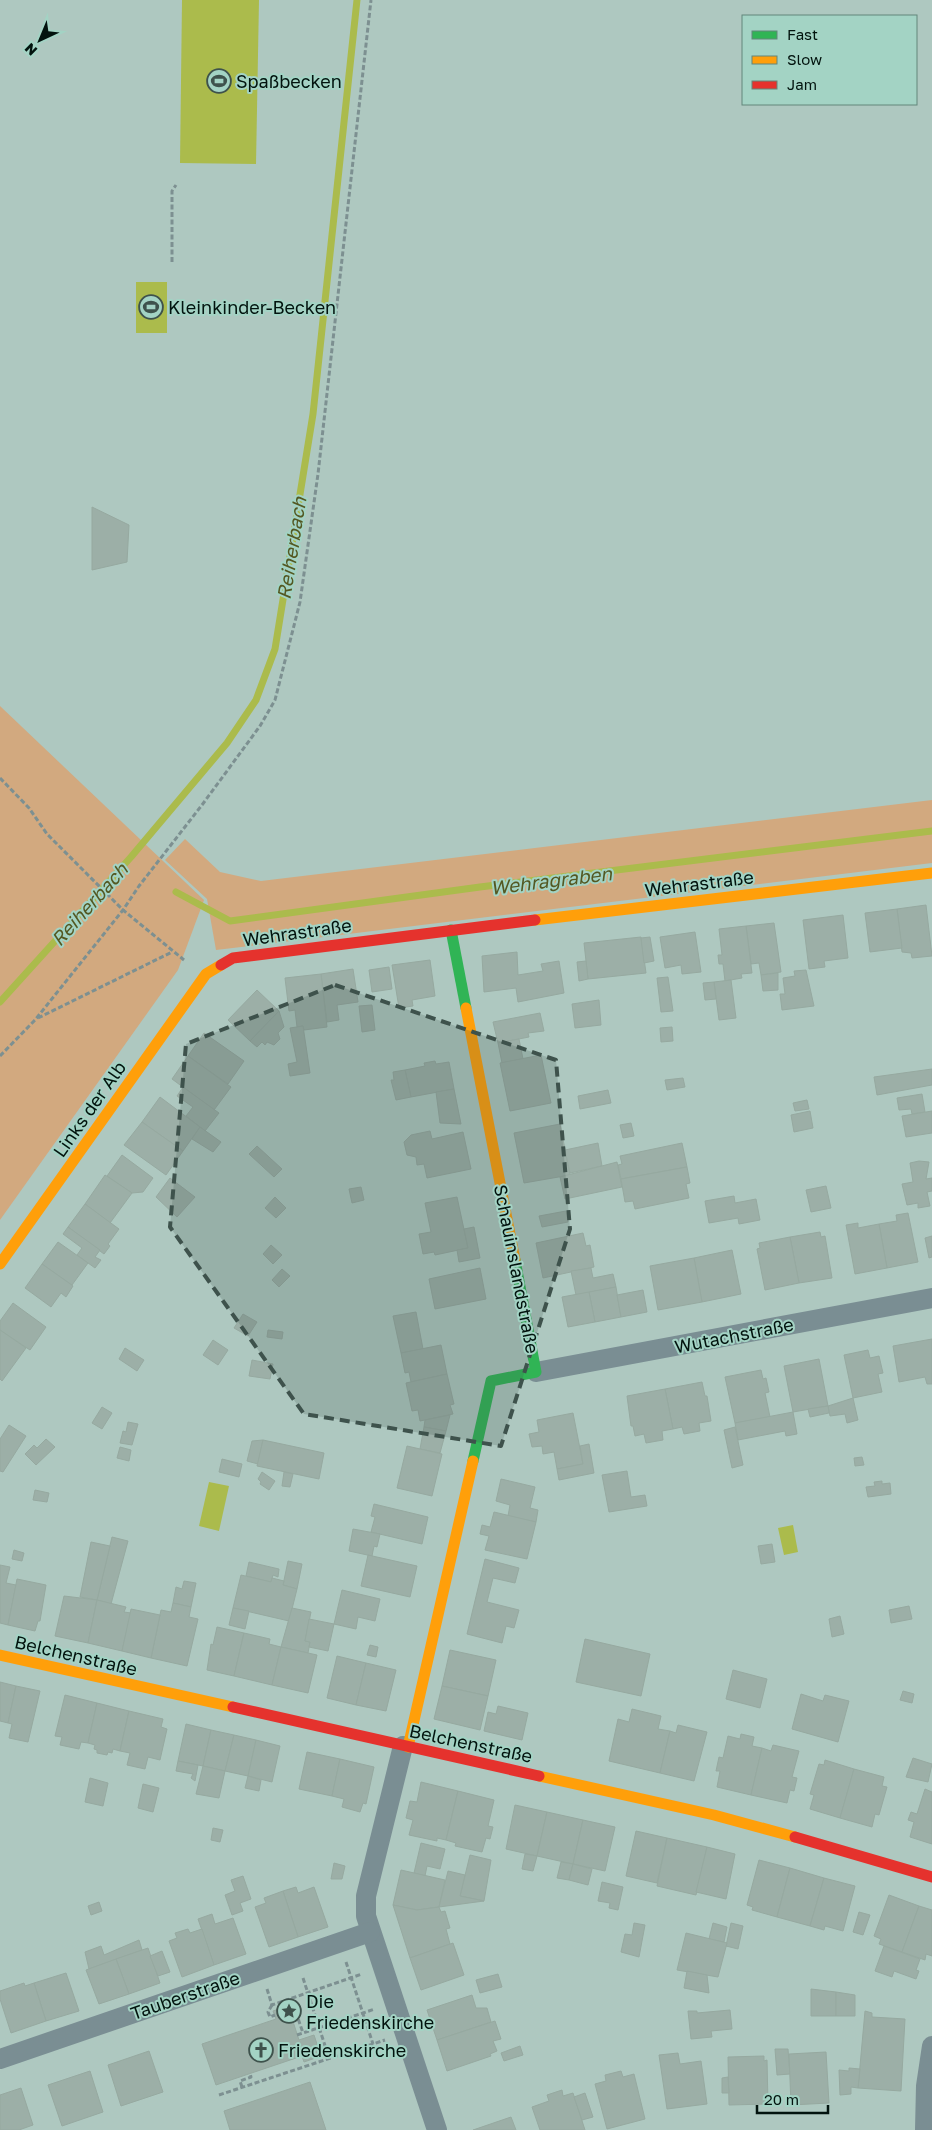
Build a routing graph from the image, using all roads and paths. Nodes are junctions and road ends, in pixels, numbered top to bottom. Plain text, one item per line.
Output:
1 (371, 0) edge
2 (176, 185) dead end
3 (172, 262) dead end
4 (0, 778) edge
5 (932, 873) edge
6 (123, 910) junction
7 (450, 930) junction
8 (172, 952) junction
9 (206, 974) junction
10 (35, 1020) junction
11 (0, 1056) edge
12 (0, 1264) edge
13 (932, 1298) edge
14 (536, 1372) junction
15 (0, 1656) edge
16 (405, 1746) junction
17 (932, 1877) edge
18 (370, 1932) junction
19 (339, 1942) junction
20 (296, 1957) junction
21 (260, 1970) junction
22 (352, 1978) junction
23 (307, 1992) junction
24 (291, 1998) junction
25 (272, 2004) junction
26 (363, 2013) junction
27 (275, 2015) dead end
28 (319, 2028) junction
29 (303, 2033) junction
30 (404, 2034) junction
31 (297, 2035) dead end
32 (373, 2044) junction
33 (932, 2046) edge
34 (330, 2058) junction
35 (0, 2059) edge
36 (250, 2074) dead end
37 (242, 2087) junction
38 (219, 2095) dead end
39 (437, 2130) edge
40 (925, 2130) edge

1 - 6 path
2 - 3 path
4 - 6 path
5 - 7 street, Wehrastraße
6 - 8 path
6 - 10 path
7 - 9 street, Wehrastraße
7 - 14 street, Schauinslandstraße
8 - 9 path
8 - 10 path
9 - 12 street, Links der Alb
10 - 11 path
13 - 14 street, Wutachstraße
14 - 16 street, Schauinslandstraße
15 - 16 street, Belchenstraße
16 - 17 street, Belchenstraße
16 - 18 street, Schauinslandstraße
18 - 19 street, Tauberstraße
18 - 30 street, Schauinslandstraße
19 - 20 street, Tauberstraße
19 - 22 path
20 - 21 street, Tauberstraße
20 - 23 path
21 - 25 path
21 - 35 street, Tauberstraße
22 - 23 path
22 - 26 path
23 - 24 path
23 - 28 path
24 - 25 path
24 - 29 path
25 - 27 path
26 - 28 path
26 - 32 path
28 - 29 path
28 - 34 path
29 - 31 path
30 - 32 path
30 - 39 street, Schauinslandstraße
32 - 34 path
33 - 40 street
34 - 37 path
36 - 37 path
37 - 38 path

